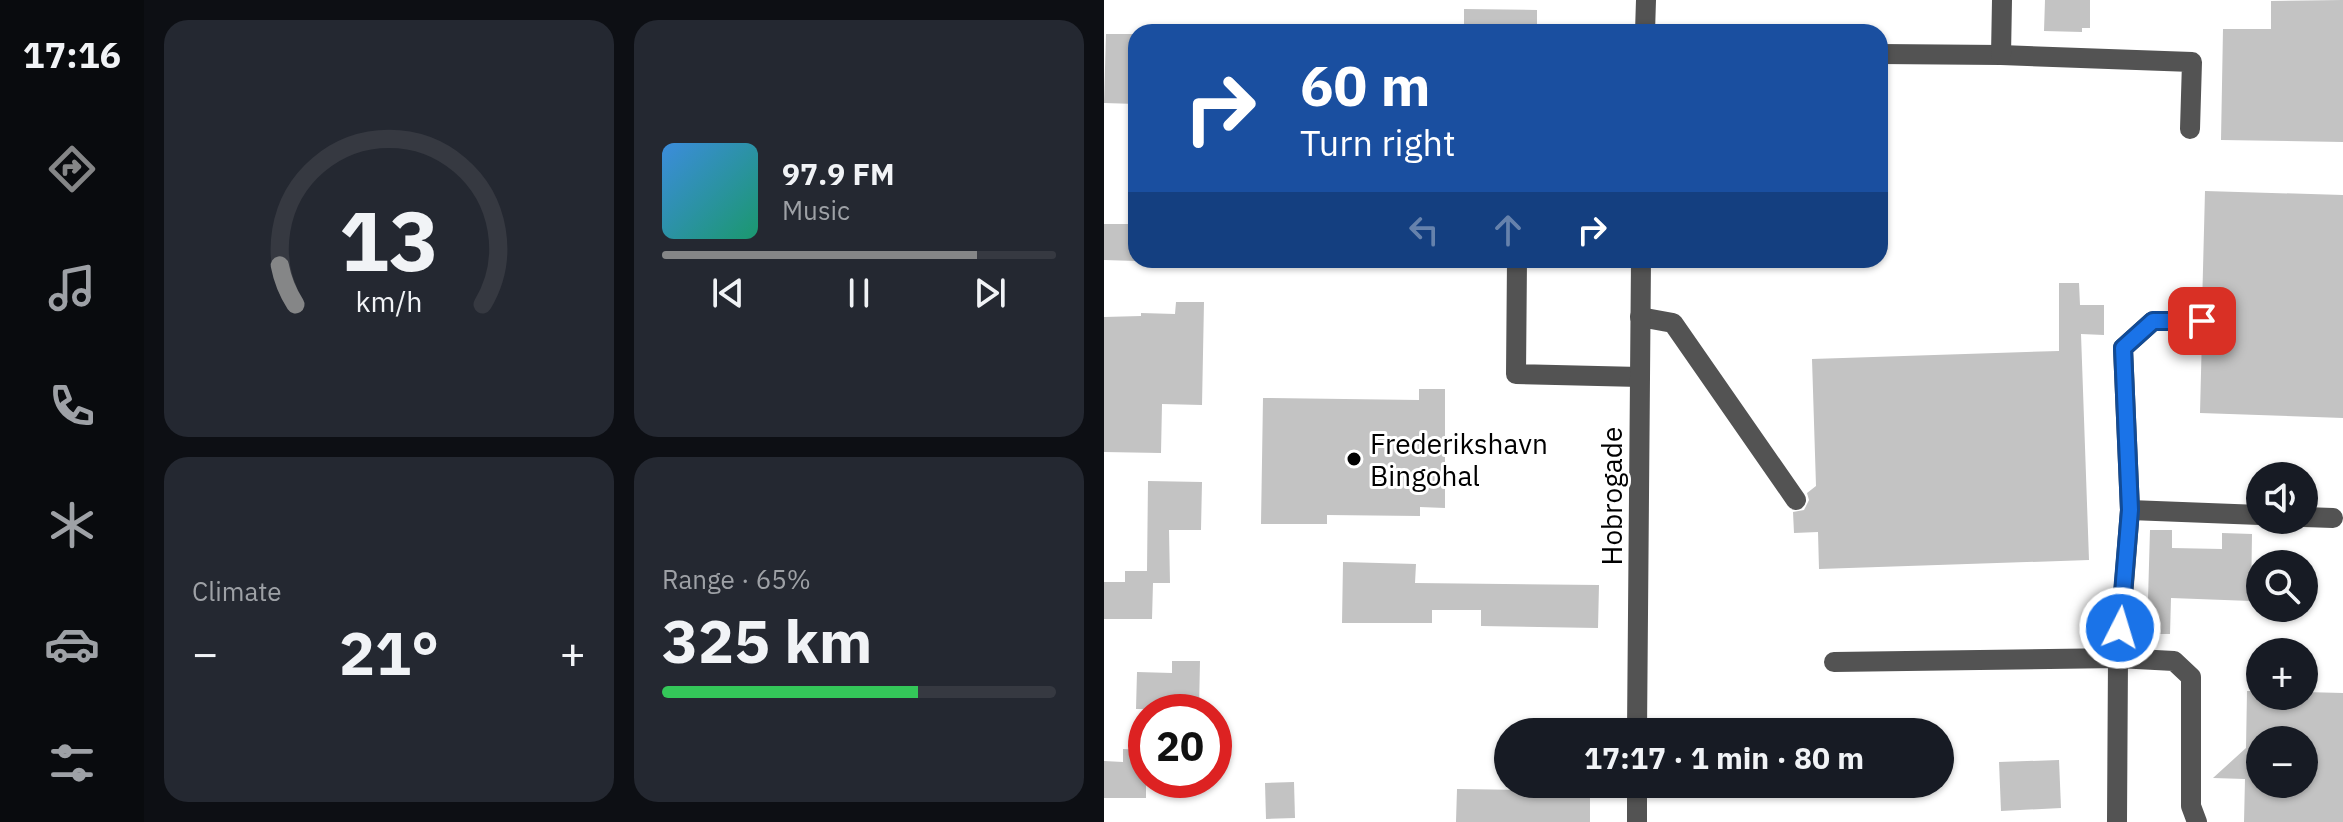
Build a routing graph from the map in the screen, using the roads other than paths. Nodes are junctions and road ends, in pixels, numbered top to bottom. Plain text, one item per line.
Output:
1 (1646, 0) edge
2 (2002, 0) edge
3 (1645, 24) edge
4 (1888, 54) edge
5 (2001, 55) junction
6 (2190, 129) dead end
7 (1517, 268) edge
8 (1641, 268) edge
9 (1640, 317) junction
10 (2202, 321) dead end
11 (1640, 377) junction
12 (1796, 500) dead end
13 (2130, 510) junction
14 (2246, 514) edge
15 (2318, 517) edge
16 (2333, 518) dead end
17 (2118, 658) junction
18 (1834, 662) dead end
19 (1637, 718) edge
20 (1637, 798) edge
21 (1637, 822) edge
22 (2117, 822) edge
23 (2197, 822) edge

1 - 3 street
2 - 5 street
4 - 5 street
5 - 6 street
7 - 11 street
8 - 9 street, Hobrogade
9 - 11 street, Hobrogade
9 - 12 street
10 - 13 street
11 - 19 street, Hobrogade
13 - 14 street
13 - 17 street
15 - 16 street
17 - 18 street
17 - 22 street
17 - 23 street
20 - 21 street

